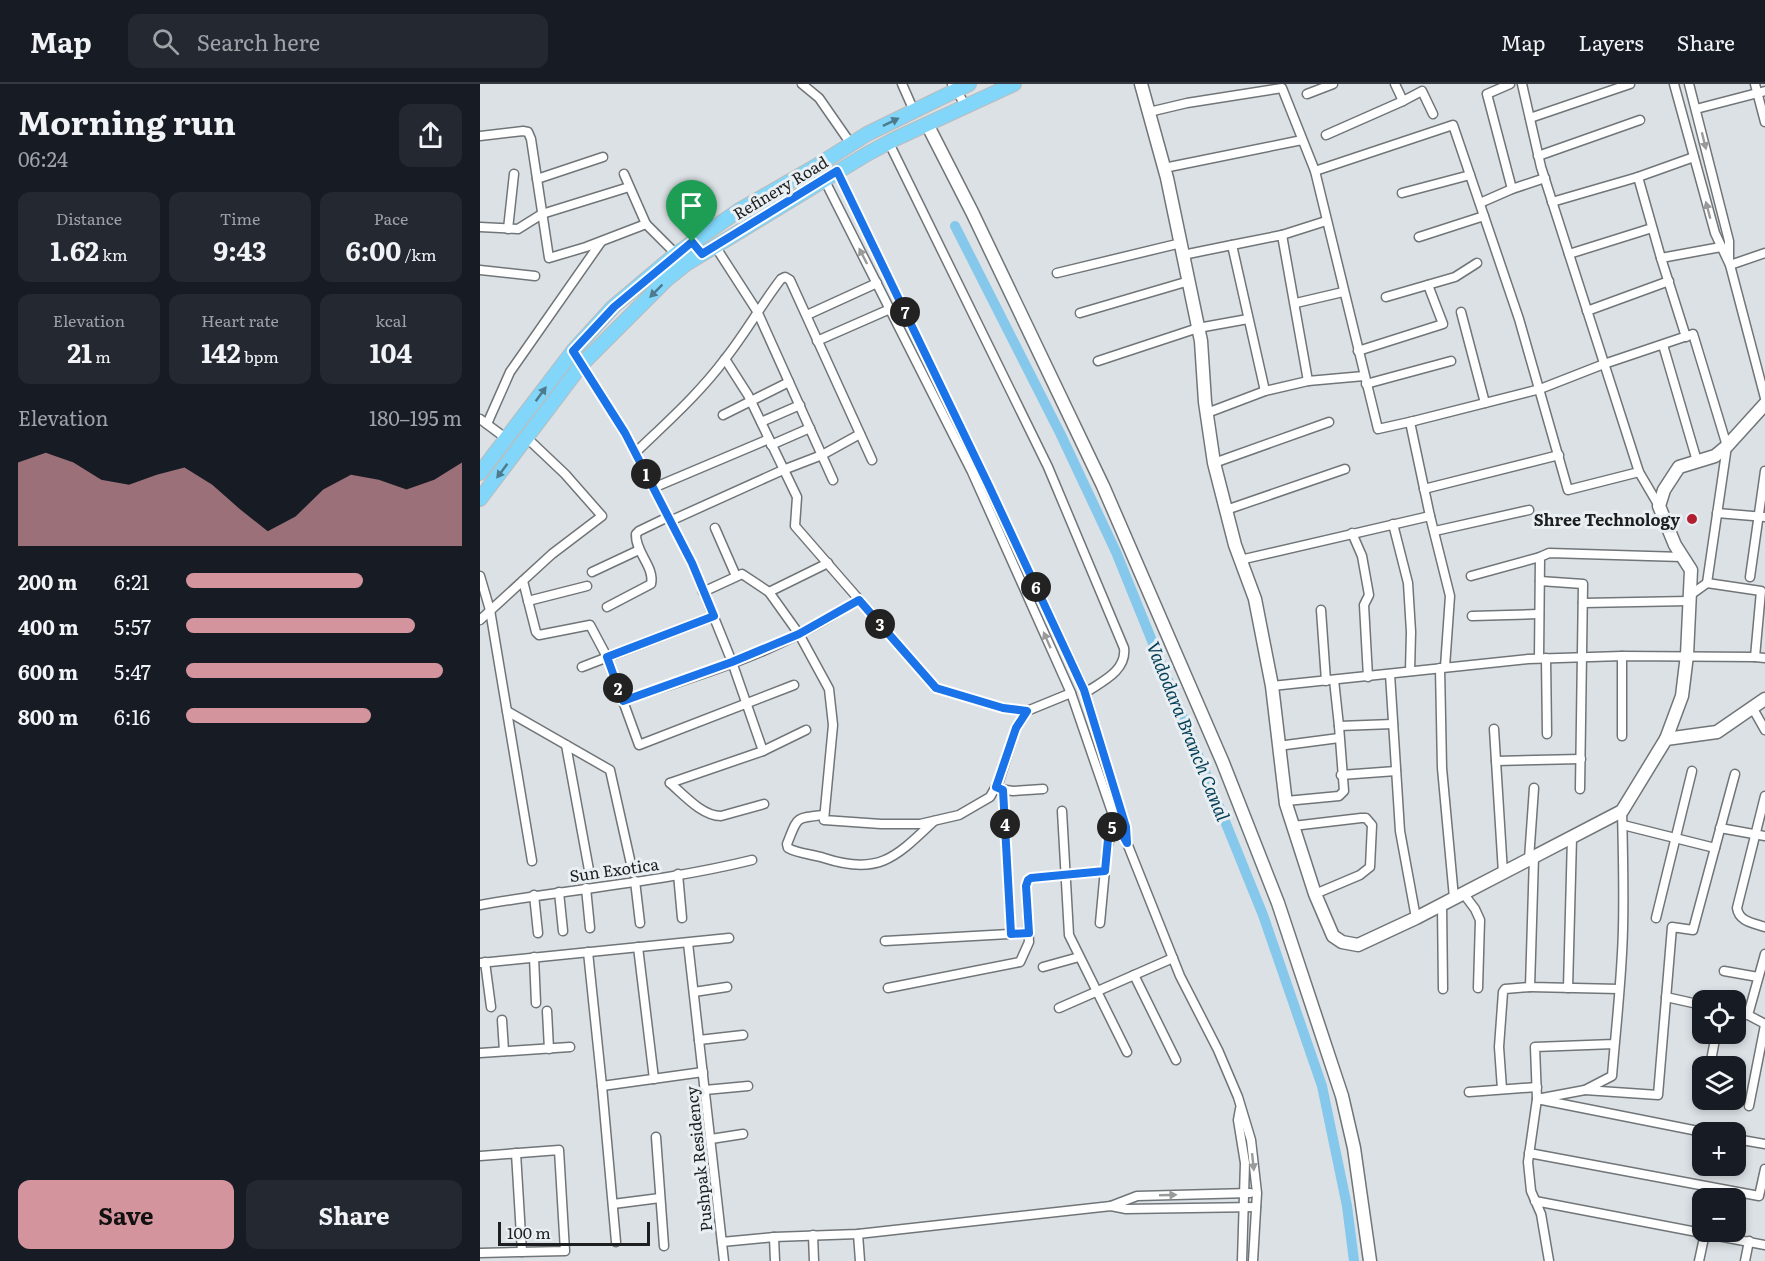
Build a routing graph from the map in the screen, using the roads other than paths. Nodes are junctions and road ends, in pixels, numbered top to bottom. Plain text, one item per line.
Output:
1 (802, 84) edge
2 (902, 84) edge
3 (969, 84) edge
4 (1014, 84) edge
5 (1142, 84) edge
6 (1333, 84) edge
7 (1395, 84) edge
8 (1490, 84) edge
9 (1510, 84) edge
10 (1522, 84) edge
11 (1630, 84) edge
12 (1674, 84) edge
13 (1689, 84) edge
14 (953, 87) edge
15 (1759, 89) edge
16 (1307, 94) dead end
17 (1487, 94) junction
18 (1403, 101) junction
19 (966, 106) junction
20 (1696, 109) junction
21 (914, 111) junction
22 (1149, 112) junction
23 (1433, 114) dead end
24 (1530, 118) junction
25 (1640, 120) dead end
26 (1765, 122) edge
27 (927, 124) junction
28 (1326, 135) dead end
29 (480, 136) edge
30 (1302, 140) junction
31 (855, 142) junction
32 (889, 142) junction
33 (867, 154) junction
34 (1538, 156) junction
35 (1694, 157) junction
36 (603, 158) dead end
37 (1164, 168) junction
38 (837, 171) junction
39 (1315, 171) junction
40 (514, 174) dead end
41 (624, 174) dead end
42 (1470, 175) junction
43 (1638, 177) junction
44 (1545, 178) junction
45 (537, 179) junction
46 (824, 179) junction
47 (629, 187) junction
48 (1512, 189) junction
49 (1402, 193) dead end
50 (1552, 202) junction
51 (1480, 203) junction
52 (542, 214) junction
53 (1484, 216) junction
54 (1326, 221) junction
55 (646, 224) junction
56 (480, 227) edge
57 (1652, 228) junction
58 (508, 229) junction
59 (1282, 235) junction
60 (1419, 237) dead end
61 (602, 241) junction
62 (692, 242) junction
63 (1232, 245) junction
64 (715, 246) junction
65 (1721, 247) junction
66 (1182, 249) junction
67 (1765, 253) edge
68 (676, 254) junction
69 (702, 254) junction
70 (1569, 254) junction
71 (1661, 258) junction
72 (1477, 263) dead end
73 (1730, 265) junction
74 (480, 270) edge
75 (1057, 273) dead end
76 (535, 276) dead end
77 (1189, 281) junction
78 (1669, 281) junction
79 (877, 283) junction
80 (1428, 285) junction
81 (1343, 292) junction
82 (1386, 297) dead end
83 (1296, 303) junction
84 (890, 309) junction
85 (1587, 310) junction
86 (757, 311) junction
87 (1461, 312) dead end
88 (1080, 313) dead end
89 (807, 315) junction
90 (1248, 319) junction
91 (1198, 328) junction
92 (1686, 338) junction
93 (817, 341) junction
94 (1663, 345) junction
95 (573, 351) junction
96 (1358, 351) junction
97 (725, 359) junction
98 (1098, 361) dead end
99 (1451, 361) dead end
100 (1605, 363) junction
101 (582, 364) junction
102 (1365, 380) junction
103 (1308, 381) junction
104 (789, 382) junction
105 (1540, 389) junction
106 (1265, 391) junction
107 (1765, 398) edge
108 (751, 402) junction
109 (1485, 403) junction
110 (1765, 404) edge
111 (800, 405) junction
112 (1207, 413) junction
113 (723, 415) dead end
114 (483, 421) edge
115 (1417, 421) junction
116 (761, 422) junction
117 (1329, 422) dead end
118 (810, 428) junction
119 (860, 434) junction
120 (527, 438) junction
121 (507, 439) junction
122 (770, 442) junction
123 (1727, 446) junction
124 (635, 453) junction
125 (822, 455) junction
126 (1559, 455) junction
127 (872, 460) dead end
128 (1697, 460) junction
129 (1214, 463) junction
130 (1345, 469) dead end
131 (783, 470) junction
132 (1765, 471) edge
133 (1639, 472) junction
134 (480, 474) edge
135 (833, 480) dead end
136 (653, 488) junction
137 (1425, 489) junction
138 (480, 499) edge
139 (1659, 506) junction
140 (1226, 510) junction
141 (1529, 510) dead end
142 (1717, 513) junction
143 (1430, 516) junction
144 (1761, 517) edge
145 (669, 519) junction
146 (1393, 524) junction
147 (716, 528) dead end
148 (1435, 531) junction
149 (1352, 533) junction
150 (639, 550) junction
151 (1540, 557) junction
152 (1682, 557) junction
153 (1240, 560) junction
154 (828, 563) junction
155 (592, 572) dead end
156 (480, 576) edge
157 (736, 576) junction
158 (1471, 576) dead end
159 (1750, 577) dead end
160 (523, 580) junction
161 (1540, 581) junction
162 (1707, 583) junction
163 (587, 586) dead end
164 (704, 591) junction
165 (769, 592) junction
166 (1689, 599) junction
167 (859, 600) junction
168 (528, 601) junction
169 (1583, 603) junction
170 (607, 607) dead end
171 (490, 610) junction
172 (1321, 610) dead end
173 (1539, 614) junction
174 (714, 616) junction
175 (1472, 616) dead end
176 (480, 620) edge
177 (799, 634) junction
178 (1687, 655) junction
179 (1583, 656) junction
180 (1622, 656) junction
181 (607, 657) junction
182 (1755, 657) junction
183 (1543, 658) junction
184 (1765, 658) edge
185 (732, 662) junction
186 (582, 667) dead end
187 (1443, 667) junction
188 (1410, 671) junction
189 (1390, 674) junction
190 (1368, 677) junction
191 (1330, 681) junction
192 (794, 685) dead end
193 (1272, 686) junction
194 (1071, 693) junction
195 (1085, 693) junction
196 (1765, 699) edge
197 (623, 701) junction
198 (746, 705) junction
199 (1752, 707) junction
200 (507, 711) junction
201 (1027, 711) junction
202 (1394, 724) junction
203 (1339, 726) junction
204 (1494, 729) dead end
205 (806, 730) dead end
206 (1765, 730) edge
207 (1546, 734) dead end
208 (1622, 736) dead end
209 (1340, 738) junction
210 (1666, 739) junction
211 (566, 745) junction
212 (1278, 746) junction
213 (763, 751) junction
214 (1581, 759) junction
215 (1496, 761) junction
216 (1396, 771) junction
217 (1692, 771) dead end
218 (1735, 774) dead end
219 (1341, 775) junction
220 (1534, 788) dead end
221 (999, 789) junction
222 (1043, 789) dead end
223 (1580, 789) dead end
224 (1765, 796) edge
225 (1286, 801) junction
226 (764, 804) dead end
227 (1062, 811) dead end
228 (1622, 812) junction
229 (824, 815) junction
230 (934, 820) junction
231 (1115, 821) junction
232 (1623, 825) junction
233 (1293, 826) junction
234 (1720, 828) junction
235 (1761, 835) edge
236 (1572, 837) junction
237 (1675, 838) junction
238 (1127, 843) junction
239 (1715, 848) junction
240 (1532, 858) junction
241 (752, 860) dead end
242 (532, 861) dead end
243 (589, 870) dead end
244 (1105, 871) junction
245 (1503, 873) junction
246 (678, 874) junction
247 (1065, 875) junction
248 (634, 877) junction
249 (586, 888) junction
250 (559, 892) junction
251 (1315, 894) junction
252 (534, 895) junction
253 (1459, 896) junction
254 (1442, 904) junction
255 (480, 905) edge
256 (682, 918) dead end
257 (1416, 918) junction
258 (1656, 918) dead end
259 (640, 923) dead end
260 (1100, 923) dead end
261 (1765, 927) edge
262 (590, 928) dead end
263 (563, 931) dead end
264 (538, 933) dead end
265 (1029, 933) junction
266 (1011, 934) junction
267 (729, 938) dead end
268 (885, 941) dead end
269 (688, 943) junction
270 (638, 947) junction
271 (588, 952) junction
272 (534, 957) junction
273 (1079, 957) junction
274 (1765, 957) edge
275 (1173, 958) junction
276 (482, 962) edge
277 (1043, 967) dead end
278 (1724, 971) dead end
279 (1134, 975) junction
280 (1758, 977) junction
281 (728, 987) dead end
282 (1530, 987) junction
283 (888, 988) dead end
284 (1478, 988) dead end
285 (1568, 988) junction
286 (1443, 989) dead end
287 (1618, 989) junction
288 (1098, 991) junction
289 (694, 992) junction
290 (1666, 998) junction
291 (536, 1003) dead end
292 (1692, 1003) edge
293 (490, 1008) dead end
294 (1059, 1008) dead end
295 (547, 1011) dead end
296 (1748, 1015) joint
297 (502, 1020) dead end
298 (1765, 1024) edge
299 (743, 1035) dead end
300 (699, 1040) junction
301 (1614, 1044) junction
302 (570, 1047) dead end
303 (549, 1049) junction
304 (504, 1052) junction
305 (1128, 1052) dead end
306 (480, 1053) edge
307 (1176, 1060) dead end
308 (703, 1072) junction
309 (654, 1079) junction
310 (602, 1086) junction
311 (748, 1086) dead end
312 (1537, 1087) junction
313 (1503, 1089) junction
314 (705, 1090) junction
315 (1585, 1090) junction
316 (1469, 1092) dead end
317 (1538, 1099) junction
318 (1240, 1105) junction
319 (1749, 1106) dead end
320 (1692, 1130) edge
321 (743, 1134) dead end
322 (656, 1137) dead end
323 (711, 1139) junction
324 (1746, 1141) edge
325 (1765, 1144) edge
326 (516, 1153) junction
327 (1529, 1153) junction
328 (480, 1156) edge
329 (1765, 1169) edge
330 (1245, 1192) junction
331 (1257, 1193) junction
332 (660, 1198) junction
333 (1535, 1202) junction
334 (613, 1204) junction
335 (1111, 1206) junction
336 (1244, 1207) junction
337 (1256, 1207) junction
338 (1692, 1231) edge
339 (858, 1234) junction
340 (813, 1235) junction
341 (774, 1237) junction
342 (1746, 1240) edge
343 (1749, 1241) junction
344 (616, 1242) dead end
345 (722, 1242) junction
346 (1703, 1242) edge
347 (1765, 1245) edge
348 (664, 1246) dead end
349 (522, 1252) junction
350 (480, 1253) edge
351 (724, 1261) edge
352 (775, 1261) edge
353 (814, 1261) edge
354 (860, 1261) edge
355 (1242, 1261) edge
356 (1253, 1261) edge
357 (1370, 1261) edge
358 (1549, 1261) edge
359 (1700, 1261) edge
360 (1745, 1261) edge

1 - 31 street
2 - 21 street
3 - 14 main road, Refinery Road
4 - 19 main road, Refinery Road
5 - 22 street
6 - 16 street
7 - 18 street
8 - 17 street
9 - 17 street
10 - 24 street
11 - 24 street
12 - 35 street
13 - 20 street
14 - 19 street
14 - 21 main road, Refinery Road
15 - 20 street
15 - 26 street
17 - 48 street
18 - 23 street
18 - 28 street
19 - 27 main road, Refinery Road
20 -> 73 street
31 -> 21 main road, Refinery Road
22 - 30 street
22 - 37 street
24 - 34 street
25 - 34 street
27 - 32 main road, Refinery Road
27 - 357 street
29 - 45 street
30 - 37 street
30 - 39 street
31 - 33 main road
31 - 62 main road, Refinery Road
32 - 33 main road, Refinery Road
32 - 195 street
33 - 38 main road, Refinery Road
34 - 44 street
35 - 43 street
65 -> 35 street
36 - 45 street
37 - 66 street
38 - 46 main road, Refinery Road
38 - 195 street
39 - 42 street
39 - 54 street
40 - 58 street
41 - 47 street
42 - 49 street
42 - 51 street
43 - 50 street
43 - 57 street
44 - 48 street
44 - 50 street
45 - 52 street
46 - 64 main road, Refinery Road
79 -> 46 street
47 - 52 street
47 - 55 street
48 - 51 street
50 - 70 street
51 - 53 street
52 - 58 street
52 - 61 street
53 - 60 street
53 - 105 street
54 - 59 street
54 - 81 street
55 - 61 street
55 - 68 street
56 - 58 street
57 - 70 street
57 - 71 street
59 - 63 street
59 - 83 street
61 - 114 street
62 - 68 main road, Refinery Road
62 - 69 main road
63 - 66 street
63 - 90 street
64 - 69 main road, Refinery Road
64 - 86 street
65 - 71 street
65 - 73 street
66 - 75 street
66 - 77 street
67 - 73 street
68 - 95 main road, Refinery Road
69 -> 101 main road, Refinery Road
70 - 85 street
71 - 78 street
72 - 80 street
73 - 107 street
74 - 76 street
77 - 88 street
77 - 91 street
78 - 85 street
78 - 92 street
79 - 84 street
79 - 89 street
80 - 82 street
80 - 96 street
81 - 83 street
81 - 96 street
83 - 103 street
84 - 93 street
194 -> 84 street
85 - 100 street
86 - 89 street
86 - 97 street
86 - 104 street
87 - 109 street
89 - 93 street
90 - 91 street
90 - 106 street
91 - 98 street
91 - 112 street
92 - 94 street
92 - 123 street
93 - 119 street
94 - 100 street
94 - 128 street
95 - 101 street
121 -> 95 main road, Refinery Road
96 - 102 street
97 - 108 street
97 - 124 street
99 - 102 street
100 - 105 street
100 - 133 street
101 - 120 main road, Refinery Road
101 - 124 street
102 - 103 street
102 - 115 street
103 - 106 street
104 - 108 street
104 - 111 street
105 - 109 street
105 - 126 street
106 - 112 street
108 - 113 street
108 - 116 street
109 - 115 street
110 - 123 street
111 - 116 street
111 - 118 street
112 - 129 street
114 - 121 street
115 - 137 street
116 - 122 street
117 - 129 street
118 - 122 street
118 - 125 street
119 - 125 street
119 - 127 street
120 -> 138 main road, Refinery Road
120 - 160 street
121 - 134 main road, Refinery Road
122 - 131 street
122 - 136 street
123 - 128 street
123 - 142 street
124 - 136 street
125 - 131 street
125 - 135 street
126 - 133 street
126 - 137 street
128 - 139 street
129 - 140 street
130 - 140 street
131 - 145 street
131 - 154 street
132 - 144 street
133 - 139 street
136 - 145 street
137 - 143 street
139 - 152 street
140 - 153 street
141 - 148 street
142 - 144 street
142 - 162 street
143 - 146 street
143 - 148 street
144 - 159 street
145 - 150 street
145 - 164 street
146 - 149 street
146 - 188 street
147 - 157 street
148 - 187 street
149 - 153 street
149 - 190 street
150 - 155 street
150 - 170 street
151 - 152 street
151 - 158 street
151 - 161 street
152 - 166 street
153 - 193 street
154 - 165 street
154 - 167 street
156 - 171 street
157 - 164 street
157 - 165 street
160 - 168 street
160 - 171 street
161 - 169 street
161 - 173 street
162 - 166 street
162 - 182 street
163 - 168 street
164 - 174 street
165 - 177 street
166 - 169 street
166 - 178 street
167 - 177 street
167 - 201 street
168 - 181 street
169 - 179 street
171 - 176 street
171 - 200 street
172 - 191 street
173 - 175 street
173 - 183 street
174 - 181 street
174 - 185 street
177 - 185 street
177 - 229 street
178 - 180 street
178 - 182 street
178 - 210 street
179 - 180 street
179 - 183 street
179 - 214 street
180 - 208 street
181 - 186 street
181 - 197 street
182 - 184 street
183 - 187 street
183 - 207 street
185 - 197 street
185 - 198 street
187 - 188 street
187 - 253 street
188 - 189 street
189 - 190 street
189 - 202 street
190 - 191 street
191 - 193 street
191 - 203 street
192 - 198 street
193 - 212 street
194 - 201 street
194 - 231 street
195 - 238 street
196 - 199 street
197 - 198 street
198 - 213 street
199 - 206 street
199 - 210 street
200 - 211 street
200 - 242 street
201 - 221 street
202 - 203 street
202 - 216 street
203 - 209 street
204 - 215 street
205 - 213 street
209 - 212 street
209 - 219 street
210 - 228 street
211 - 243 street
211 - 248 street
212 - 225 street
213 - 226 street
214 - 215 street
214 - 223 street
215 - 245 street
216 - 219 street
216 - 257 street
217 - 237 street
218 - 234 street
219 - 225 street
220 - 240 street
221 - 222 street
221 - 230 street
221 - 266 street
224 - 235 street
225 - 233 street
227 - 247 street
228 - 232 street
228 - 236 street
229 - 230 street
229 - 230 street
231 - 238 street
231 - 244 street
232 - 237 street
232 - 287 street
233 - 251 street
233 - 251 street
234 - 235 street
234 - 239 street
235 - 261 street
236 - 240 street
236 - 285 street
237 - 239 street
237 - 258 street
238 - 275 street
239 - 290 street
240 - 245 street
240 - 282 street
241 - 246 street, Sun Exotica
244 - 247 street
244 - 260 street
245 - 253 street
246 - 248 street, Sun Exotica
246 - 256 street
247 - 265 street
247 - 273 street
248 - 249 street, Sun Exotica
248 - 259 street
249 - 250 street, Sun Exotica
249 - 262 street
250 - 252 street, Sun Exotica
250 - 263 street
251 - 257 street
252 - 255 street, Sun Exotica
252 - 264 street
253 - 254 street
253 - 284 street
254 - 257 street
254 - 286 street
265 - 266 street
265 - 283 street
266 - 268 street
267 - 269 street
269 - 270 street
269 - 289 street, Pushpak Residency
270 - 271 street
270 - 309 street
271 - 272 street
271 - 310 street
272 - 276 street
272 - 291 street
273 - 277 street
273 - 288 street
274 - 280 street
275 - 279 street
275 - 318 street
276 - 293 street
278 - 280 street
279 - 288 street
279 - 307 street
280 - 296 street
281 - 289 street
282 - 285 street
282 - 313 street
285 - 287 street
287 - 301 street
288 - 294 street
288 - 305 street
289 - 300 street, Pushpak Residency
290 - 292 street
290 - 315 street
295 - 303 street
296 - 298 street
297 - 304 street
298 - 319 street
299 - 300 street
300 - 308 street, Pushpak Residency
301 - 312 street
301 - 315 street
302 - 303 street
303 - 304 street
304 - 306 street
308 - 309 street, Pushpak Residency
308 - 314 street, Pushpak Residency
309 - 310 street, Pushpak Residency
310 - 334 street
311 - 314 street
312 - 313 street
312 - 317 street
313 - 316 street
314 - 323 street, Pushpak Residency
315 - 317 street
317 - 320 street
317 - 327 street
318 - 330 street
318 -> 331 street
321 - 323 street
322 - 332 street
323 - 345 street, Pushpak Residency
324 - 325 street
326 - 328 street
326 - 349 street
326 - 349 street
327 - 329 street
327 - 333 street
330 - 331 street
335 -> 330 street
330 - 336 street
331 - 337 street
332 - 334 street
332 - 348 street
333 - 338 street
333 - 358 street
334 - 344 street
335 - 336 street
335 - 339 street
336 - 337 street
336 - 355 street
337 - 356 street
339 - 340 street
339 - 354 street
340 - 341 street
340 - 353 street
341 - 345 street
341 - 352 street
342 - 343 street
343 - 347 street
343 - 360 street
345 - 351 street, Pushpak Residency
346 - 359 street
349 - 350 street

